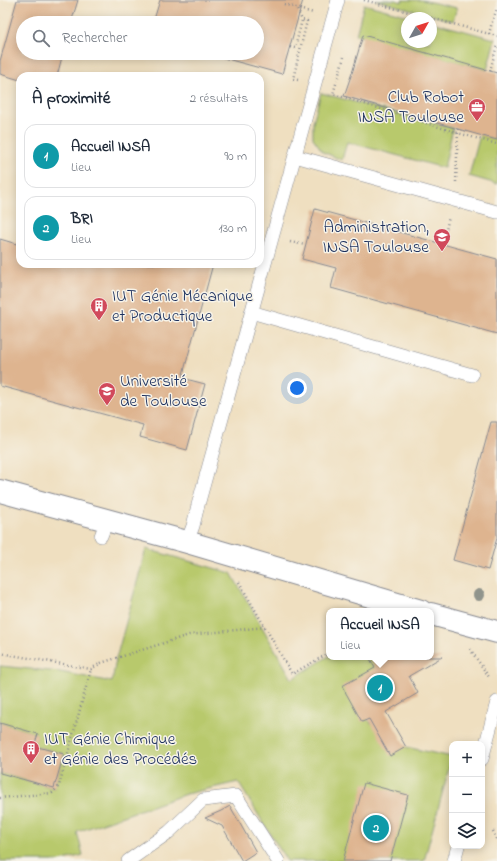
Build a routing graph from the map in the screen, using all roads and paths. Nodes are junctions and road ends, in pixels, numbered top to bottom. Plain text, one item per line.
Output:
1 (338, 0) edge
2 (364, 0) edge
3 (284, 4) dead end
4 (297, 9) junction
5 (497, 9) edge
6 (409, 12) edge
7 (314, 13) dead end
8 (302, 20) junction
9 (437, 20) edge
10 (489, 34) junction
11 (497, 36) edge
12 (497, 45) edge
13 (290, 47) dead end
14 (344, 57) dead end
15 (490, 71) dead end
16 (293, 79) dead end
17 (458, 131) junction
18 (497, 144) edge
19 (295, 156) junction
20 (456, 189) dead end
21 (497, 212) edge
22 (450, 215) dead end
23 (444, 244) dead end
24 (264, 266) edge
25 (263, 268) edge
26 (251, 312) junction
27 (472, 375) dead end
28 (0, 491) edge
29 (187, 542) junction
30 (411, 608) edge
31 (434, 615) edge
32 (497, 632) edge
33 (470, 649) dead end
34 (0, 653) edge
35 (326, 655) edge
36 (91, 668) junction
37 (488, 677) dead end
38 (497, 702) edge
39 (485, 748) edge
40 (0, 798) edge
41 (493, 831) dead end
42 (497, 840) edge
43 (457, 849) edge
44 (272, 860) edge
45 (128, 861) edge
46 (454, 861) edge

1 - 19 lane
2 - 6 path
3 - 4 path
4 - 7 path
4 - 8 path
5 - 10 path
8 - 13 path
8 - 16 path
9 - 10 path
10 - 11 path
12 - 15 path
14 - 17 path
17 - 18 path
17 - 20 path
19 - 21 lane
19 - 24 lane
22 - 23 path
25 - 26 lane
26 - 27 lane
26 - 29 lane
28 - 29 street
29 - 30 street
31 - 32 street
33 - 37 path
34 - 36 path
35 - 36 path
36 - 40 path
38 - 39 lane
41 - 42 path
43 - 46 lane
44 - 45 lane

